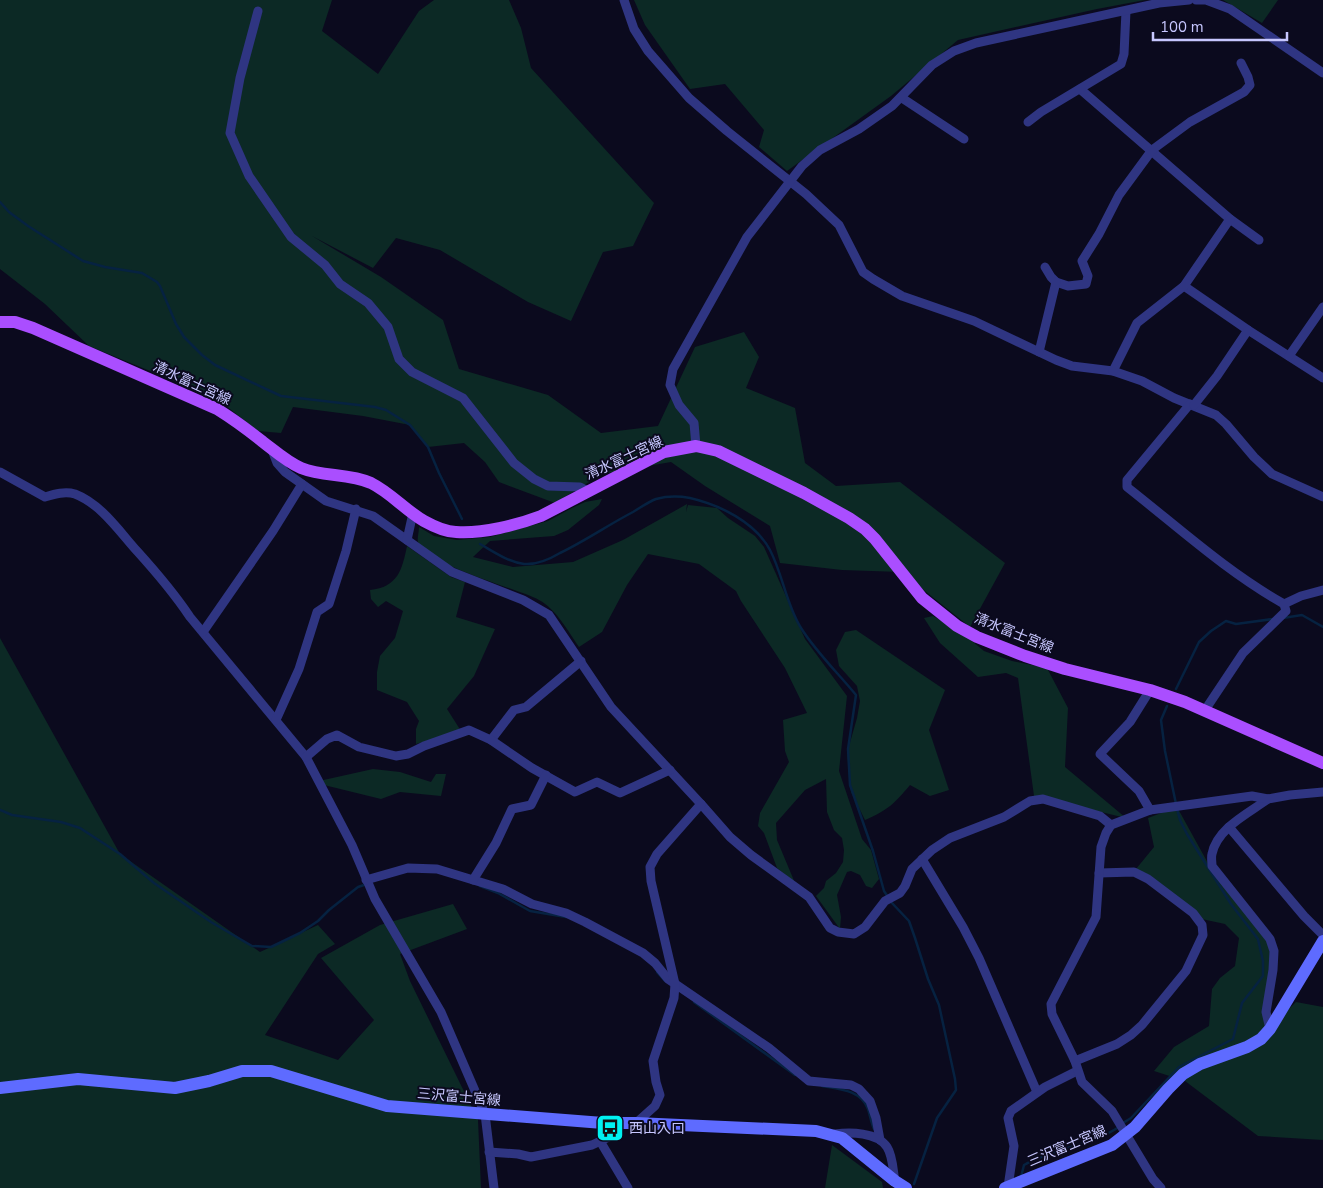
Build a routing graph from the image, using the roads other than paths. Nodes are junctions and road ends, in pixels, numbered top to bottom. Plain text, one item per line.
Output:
1 (624, 0) edge
2 (1189, 0) edge
3 (1196, 0) edge
4 (258, 11) dead end
5 (1126, 12) junction
6 (1242, 63) dead end
7 (1323, 73) edge
8 (1080, 89) junction
9 (902, 98) junction
10 (1028, 122) dead end
11 (964, 139) dead end
12 (1152, 150) junction
13 (790, 181) junction
14 (1230, 219) junction
15 (1260, 240) dead end
16 (1045, 267) dead end
17 (1056, 282) junction
18 (1184, 286) junction
19 (1323, 307) edge
20 (0, 322) edge
21 (1248, 330) junction
22 (1039, 352) junction
23 (1289, 356) junction
24 (1113, 371) junction
25 (1323, 378) edge
26 (1192, 405) junction
27 (696, 446) junction
28 (271, 448) junction
29 (0, 472) edge
30 (302, 484) junction
31 (588, 491) junction
32 (1323, 497) edge
33 (356, 509) junction
34 (413, 513) junction
35 (407, 540) junction
36 (1323, 590) edge
37 (1284, 604) junction
38 (203, 632) junction
39 (581, 661) junction
40 (1150, 690) junction
41 (1205, 710) junction
42 (276, 720) junction
43 (491, 740) junction
44 (306, 757) junction
45 (1323, 763) edge
46 (670, 770) junction
47 (546, 775) junction
48 (1323, 792) edge
49 (1268, 799) junction
50 (701, 804) junction
51 (1150, 810) junction
52 (1112, 825) junction
53 (1230, 827) junction
54 (922, 859) junction
55 (1099, 873) junction
56 (366, 880) junction
57 (473, 880) junction
58 (1323, 935) edge
59 (1323, 941) edge
60 (675, 984) junction
61 (1270, 1029) junction
62 (1075, 1061) junction
63 (1077, 1071) junction
64 (0, 1088) edge
65 (1038, 1092) junction
66 (485, 1114) junction
67 (629, 1122) junction
68 (1125, 1133) junction
69 (832, 1135) junction
70 (880, 1140) junction
71 (600, 1141) junction
72 (489, 1152) junction
73 (895, 1184) edge
74 (1012, 1186) edge
75 (494, 1188) edge
76 (628, 1188) edge
77 (906, 1188) edge
78 (1161, 1188) edge

1 - 13 street
2 - 5 street
3 - 7 street
4 - 31 street
5 - 8 street
5 - 9 street
6 - 12 street
8 - 10 street
8 - 12 street
9 - 11 street
9 - 13 street
12 - 14 street
12 - 17 street
13 - 22 street
13 - 27 street
14 - 15 street
14 - 18 street
16 - 17 street
17 - 22 street
18 - 21 street
18 - 24 street
19 - 23 street
20 - 28 main road, 清水富士宮線
21 - 23 street
21 - 26 street
22 - 24 street
23 - 25 street
24 - 26 street
26 - 32 street
26 - 37 street
27 - 31 main road, 清水富士宮線
27 - 40 main road, 清水富士宮線
28 - 30 street
28 - 34 main road, 清水富士宮線
29 - 38 street
30 - 33 street
30 - 38 street
31 - 34 main road, 清水富士宮線
33 - 35 street
33 - 42 street
34 - 35 street
35 - 39 street
36 - 37 street
37 - 41 street
38 - 42 street
39 - 43 street
39 - 46 street
40 - 41 main road, 清水富士宮線
40 - 51 street
41 - 45 main road, 清水富士宮線
42 - 44 street
43 - 44 street
43 - 47 street
44 - 56 street
46 - 47 street
46 - 50 street
47 - 57 street
48 - 49 street
49 - 51 street
49 - 53 street
50 - 54 street
50 - 60 street
51 - 52 street
52 - 54 street
52 - 55 street
53 - 58 street
53 - 61 street
54 - 65 street
55 - 62 street
55 - 62 street
56 - 57 street
56 - 66 street
57 - 60 street
59 - 61 main road, 三沢富士宮線
60 - 67 street
60 - 70 street
61 - 68 main road, 三沢富士宮線
62 - 63 street
63 - 65 street
63 - 68 street
64 - 66 main road, 三沢富士宮線
65 - 74 street
66 - 67 main road, 三沢富士宮線
66 - 72 street
67 - 69 main road, 三沢富士宮線
67 - 71 street
68 - 74 main road, 三沢富士宮線
68 - 78 street
69 - 70 street
69 - 73 main road, 三沢富士宮線
70 - 73 street
71 - 72 street
71 - 76 street
72 - 75 street
73 - 77 main road, 三沢富士宮線

